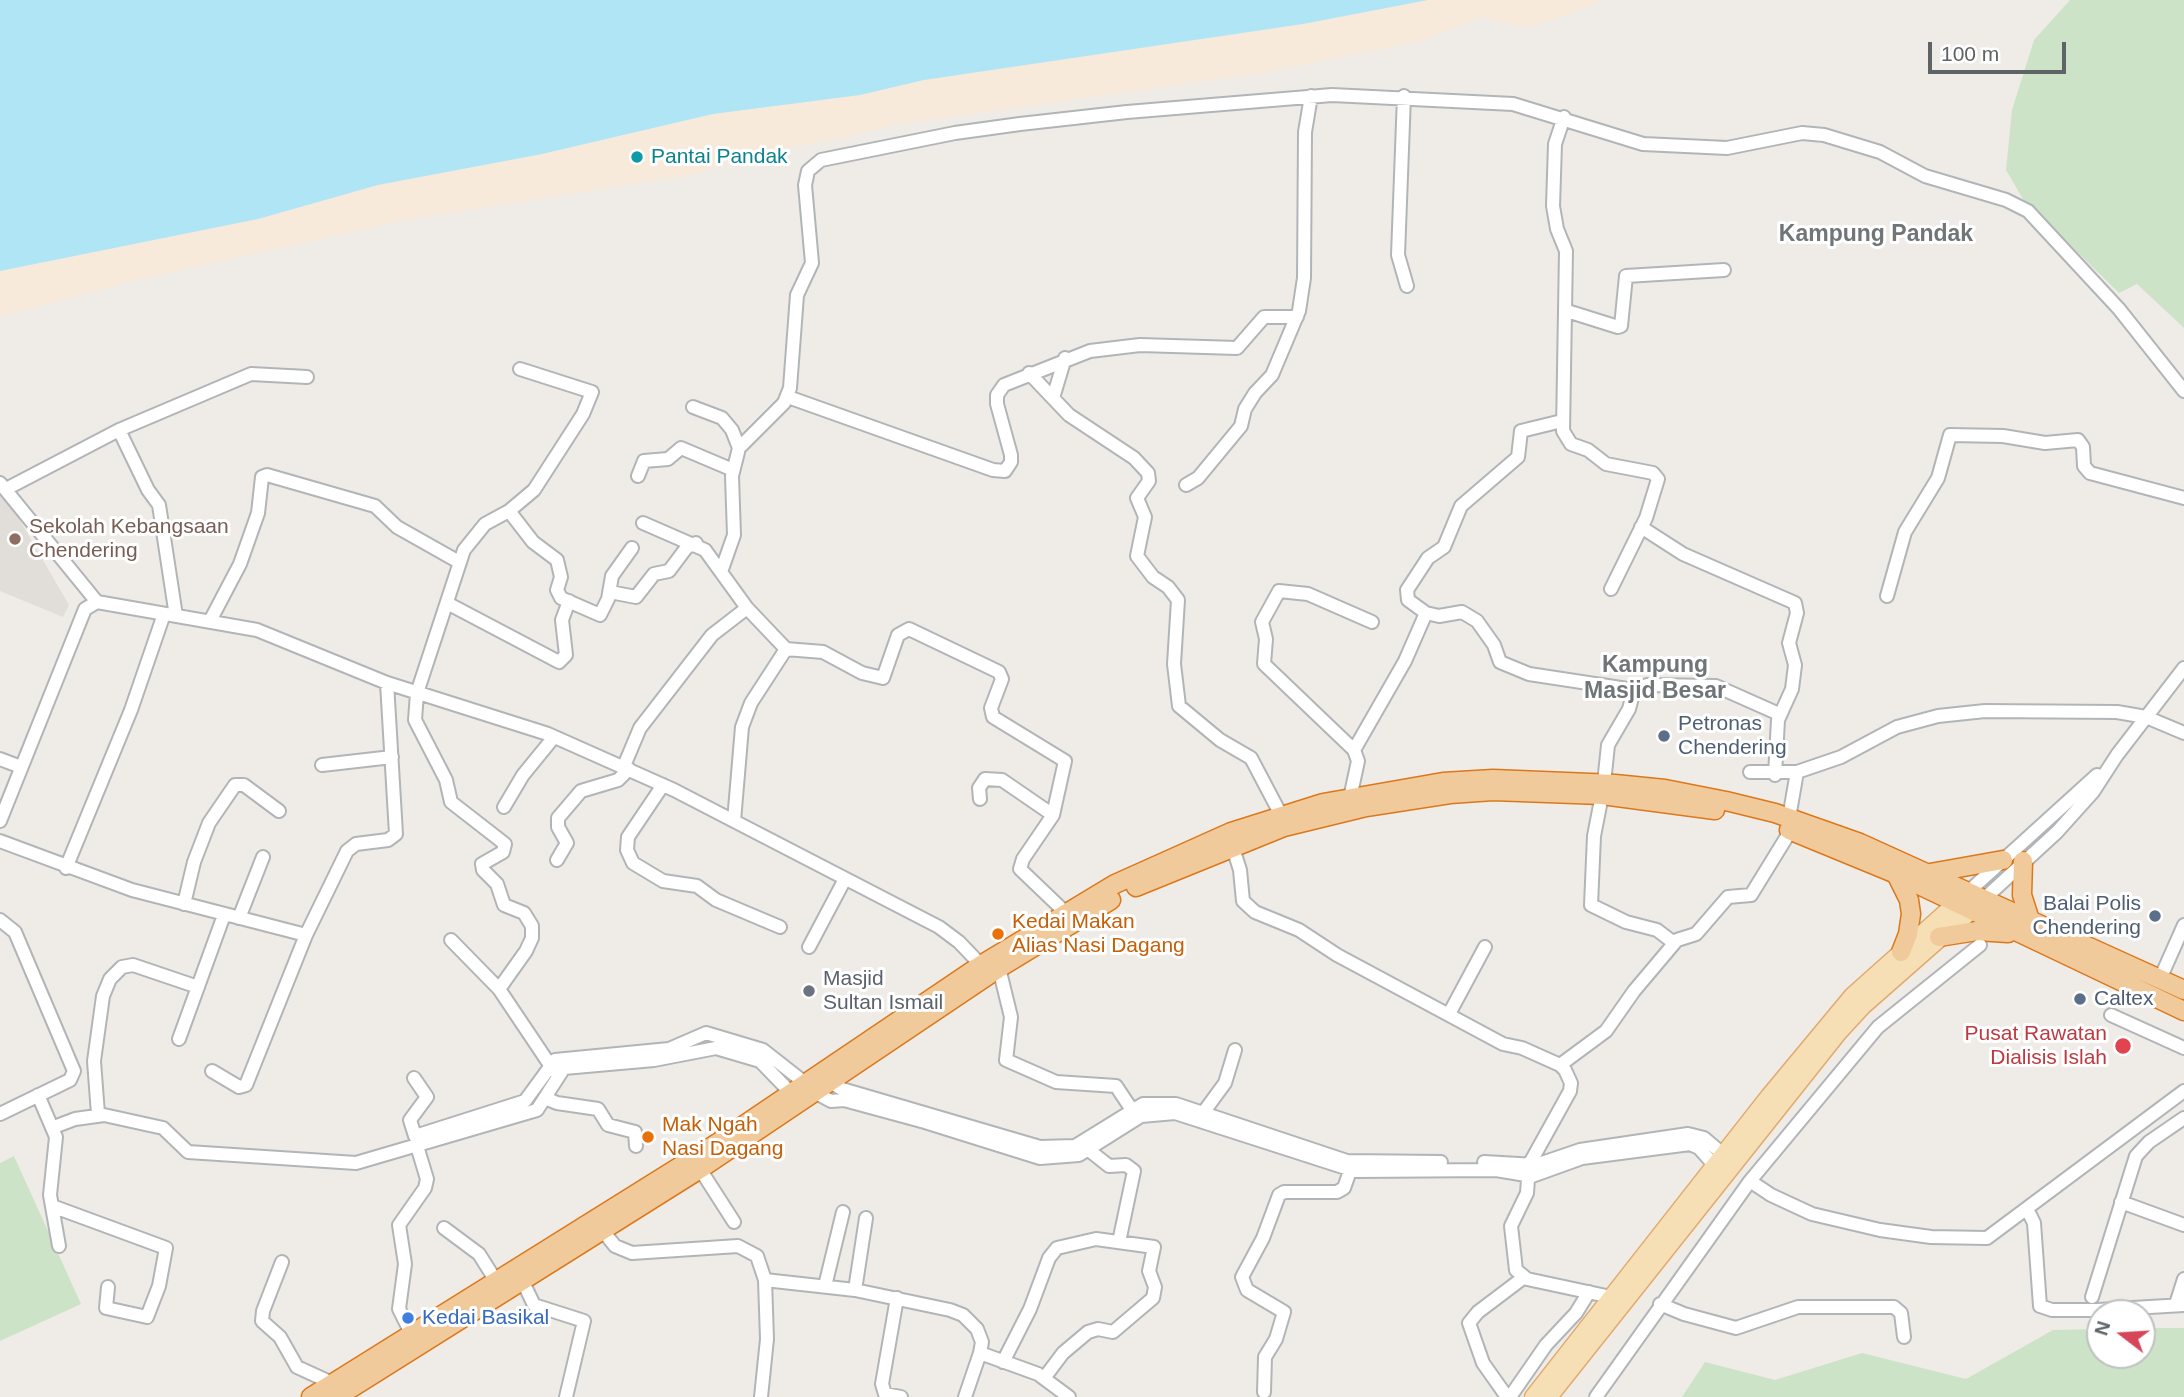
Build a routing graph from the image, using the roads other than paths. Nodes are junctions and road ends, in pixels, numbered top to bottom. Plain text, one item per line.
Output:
1 (1311, 96) junction
2 (1404, 96) junction
3 (1564, 117) junction
4 (1724, 271) dead end
5 (1407, 286) dead end
6 (1567, 311) junction
7 (1297, 317) junction
8 (1065, 358) junction
9 (520, 369) dead end
10 (1029, 373) junction
11 (307, 377) dead end
12 (2184, 391) edge
13 (788, 397) junction
14 (1053, 398) junction
15 (693, 407) dead end
16 (1562, 421) junction
17 (119, 430) junction
18 (739, 448) junction
19 (733, 470) junction
20 (638, 476) dead end
21 (1186, 485) dead end
22 (3, 486) edge
23 (2184, 498) edge
24 (509, 511) junction
25 (643, 523) dead end
26 (1642, 527) junction
27 (696, 543) junction
28 (632, 548) dead end
29 (460, 562) junction
30 (722, 569) junction
31 (1611, 589) dead end
32 (610, 592) junction
33 (1886, 596) dead end
34 (569, 601) junction
35 (97, 602) junction
36 (446, 603) junction
37 (747, 608) junction
38 (1426, 613) junction
39 (170, 615) junction
40 (210, 621) junction
41 (1372, 622) dead end
42 (786, 649) junction
43 (2184, 668) edge
44 (387, 683) junction
45 (1634, 690) junction
46 (417, 693) junction
47 (1779, 714) junction
48 (2146, 717) junction
49 (2184, 733) edge
50 (554, 737) junction
51 (1354, 750) junction
52 (2117, 755) junction
53 (392, 757) junction
54 (0, 759) edge
55 (322, 765) dead end
56 (622, 766) junction
57 (21, 767) junction
58 (1750, 772) dead end
59 (1797, 772) junction
60 (1775, 775) junction
61 (663, 785) junction
62 (1603, 789) junction
63 (1350, 798) junction
64 (980, 799) dead end
65 (504, 807) dead end
66 (279, 811) dead end
67 (1053, 815) junction
68 (1281, 815) junction
69 (0, 821) edge
70 (734, 821) junction
71 (1790, 824) junction
72 (0, 841) edge
73 (1233, 848) junction
74 (263, 857) dead end
75 (558, 860) dead end
76 (2003, 860) junction
77 (2023, 861) junction
78 (66, 868) junction
79 (1896, 874) junction
80 (1927, 874) junction
81 (845, 879) junction
82 (1970, 901) junction
83 (184, 904) junction
84 (1066, 913) junction
85 (224, 915) junction
86 (239, 918) junction
87 (0, 920) edge
88 (2030, 920) junction
89 (2184, 925) edge
90 (780, 927) dead end
91 (306, 935) junction
92 (1939, 937) junction
93 (2031, 939) junction
94 (451, 940) dead end
95 (1674, 943) junction
96 (1980, 945) dead end
97 (809, 947) dead end
98 (1485, 947) dead end
99 (1900, 952) junction
100 (990, 967) junction
101 (2160, 979) junction
102 (198, 987) junction
103 (499, 989) junction
104 (2184, 990) edge
105 (1456, 997) junction
106 (1434, 1007) junction
107 (2184, 1011) edge
108 (1449, 1014) junction
109 (2111, 1015) dead end
110 (179, 1039) dead end
111 (2184, 1048) edge
112 (1235, 1050) dead end
113 (1560, 1065) junction
114 (553, 1070) junction
115 (212, 1071) dead end
116 (414, 1078) dead end
117 (830, 1082) junction
118 (803, 1089) junction
119 (2184, 1091) edge
120 (545, 1098) junction
121 (39, 1099) junction
122 (1132, 1110) junction
123 (1, 1111) edge
124 (1203, 1113) junction
125 (98, 1114) junction
126 (2184, 1118) edge
127 (51, 1122) junction
128 (418, 1146) junction
129 (636, 1146) dead end
130 (1090, 1151) junction
131 (1719, 1161) junction
132 (700, 1169) junction
133 (1350, 1171) junction
134 (1528, 1171) junction
135 (1750, 1181) junction
136 (2120, 1202) junction
137 (52, 1206) junction
138 (2028, 1211) junction
139 (843, 1212) dead end
140 (866, 1218) dead end
141 (734, 1222) dead end
142 (2184, 1225) edge
143 (444, 1228) dead end
144 (603, 1231) junction
145 (1119, 1242) junction
146 (59, 1246) dead end
147 (282, 1262) dead end
148 (528, 1273) junction
149 (1523, 1278) junction
150 (2184, 1279) edge
151 (765, 1280) junction
152 (496, 1281) junction
153 (825, 1286) junction
154 (108, 1287) dead end
155 (855, 1290) junction
156 (1589, 1292) junction
157 (1611, 1297) junction
158 (2092, 1297) dead end
159 (897, 1298) junction
160 (1660, 1304) junction
161 (2180, 1305) edge
162 (411, 1334) junction
163 (1904, 1337) dead end
164 (980, 1353) junction
165 (1003, 1362) junction
166 (1045, 1377) junction
167 (334, 1390) edge
168 (1264, 1392) dead end
169 (311, 1397) edge
170 (566, 1397) edge
171 (761, 1397) edge
172 (901, 1397) edge
173 (965, 1397) edge
174 (1069, 1397) edge
175 (1508, 1397) edge
176 (1533, 1397) edge
177 (1549, 1397) edge
178 (1596, 1397) edge

1 - 2 street
1 - 7 street
1 - 13 street
2 - 3 street
2 - 5 street
3 - 6 street
3 - 12 street
4 - 6 street
6 - 16 street
7 - 8 street
7 - 21 street
8 - 10 street
8 - 14 street
9 - 24 street
10 - 13 street
10 - 14 street
11 - 17 street
13 - 18 street
14 - 68 street
15 - 18 street
16 - 26 street
16 - 38 street
17 - 22 street
17 - 39 street
18 - 19 street
19 - 20 street
19 - 30 street
22 - 35 street
23 - 33 street
24 - 29 street
24 - 34 street
25 - 27 street
26 - 31 street
26 - 47 street
27 - 30 street
27 - 32 street
28 - 32 street
29 - 36 street
29 - 40 street
30 - 37 street
32 - 34 street
34 - 36 street
35 - 39 street
35 - 57 street
36 - 46 street
37 - 42 street
37 - 56 street
38 - 45 street
38 - 51 street
39 - 40 street
39 - 78 street
40 - 44 street
41 - 51 street
42 - 67 street
42 - 70 street
43 - 48 street
44 - 46 street
44 - 53 street
45 - 47 street
45 - 62 street
46 - 50 street
46 - 103 street
47 - 60 street
48 - 49 street
48 - 52 street
48 - 59 street
50 - 56 street
50 - 65 street
51 - 63 street
52 - 76 street
52 - 77 street
53 - 55 street
53 - 91 street
54 - 57 street
56 - 61 street
56 - 75 street
57 - 69 street
58 - 60 street
59 - 60 street
59 - 71 street
61 - 70 street
61 - 90 street
62 - 63 highway
62 - 71 highway
62 - 73 highway
62 - 95 street
63 - 68 highway
64 - 67 street
66 - 83 street
67 - 84 street
68 - 84 highway
70 - 81 street
71 - 79 highway
71 - 80 highway
71 - 95 street
72 - 78 street
73 - 100 highway
73 - 106 street
74 - 86 street
76 - 80 highway
76 - 82 street
77 - 82 street
77 - 88 highway
78 - 83 street
79 - 82 highway
79 - 99 highway
80 - 82 highway
81 - 97 street
81 - 100 street
82 - 88 highway
82 - 92 main road
82 - 93 highway
82 - 99 main road
83 - 85 street
84 - 100 highway
85 - 86 street
85 - 102 street
86 - 91 street
87 - 121 street
88 - 101 highway
89 - 101 street
91 - 115 street
92 - 93 highway
92 - 177 main road
93 - 107 highway
94 - 103 street
95 - 113 street
96 - 135 street
98 - 105 street
99 - 131 main road
100 - 117 highway
100 - 118 highway
100 - 122 street
101 - 104 highway
102 - 110 street
102 - 125 street
103 - 114 street
105 - 106 street
105 - 108 street
106 - 108 street
108 - 113 street
109 - 111 street
112 - 124 street
113 - 134 street
114 - 116 street
114 - 118 street
114 - 120 street
117 - 118 highway
117 - 122 street
118 - 130 street
118 - 132 highway
118 - 148 highway
119 - 138 street
120 - 128 street
120 - 129 street
121 - 123 street
121 - 127 street
122 - 124 street
124 - 134 street
125 - 127 street
125 - 128 street
126 - 136 street
127 - 137 street
128 - 162 street
130 - 133 street
130 - 145 street
131 - 134 street
131 - 157 main road
132 - 141 street
132 - 144 highway
133 - 134 street
133 - 168 street
134 - 149 street
135 - 138 street
135 - 160 street
136 - 142 street
136 - 158 street
137 - 146 street
137 - 154 street
138 - 161 street
139 - 153 street
140 - 155 street
143 - 152 street
144 - 148 highway
144 - 151 street
145 - 165 street
145 - 166 street
147 - 167 street
148 - 152 highway
148 - 167 highway
148 - 170 street
149 - 156 street
149 - 175 street
150 - 161 street
151 - 153 street
151 - 171 street
152 - 162 highway
153 - 155 street
155 - 159 street
156 - 157 street
156 - 175 street
157 - 176 main road
159 - 164 street
159 - 172 street
160 - 163 street
160 - 178 street
162 - 167 highway
164 - 165 street
164 - 173 street
165 - 166 street
166 - 174 street
167 - 169 highway

